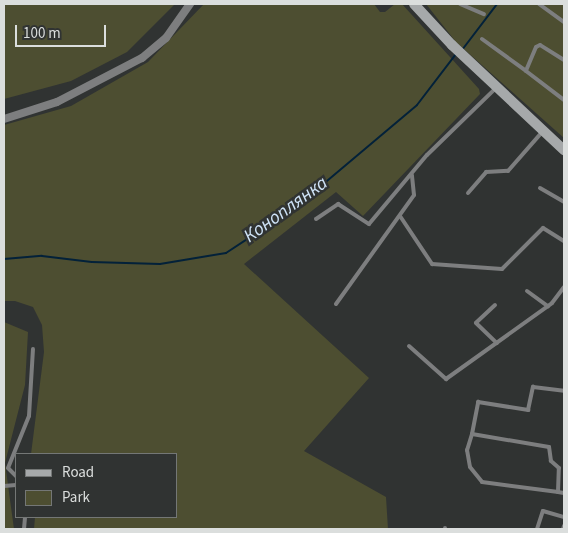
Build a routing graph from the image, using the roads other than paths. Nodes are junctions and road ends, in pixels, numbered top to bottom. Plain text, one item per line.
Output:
1 (190, 4) edge
2 (414, 4) edge
3 (460, 4) edge
4 (538, 4) edge
5 (484, 14) dead end
6 (564, 22) edge
7 (482, 39) dead end
8 (564, 60) edge
9 (526, 71) junction
10 (496, 88) junction
11 (564, 100) edge
12 (4, 119) edge
13 (544, 131) junction
14 (564, 150) edge
15 (412, 175) junction
16 (540, 188) dead end
17 (468, 193) dead end
18 (564, 202) edge
19 (400, 216) junction
20 (316, 219) dead end
21 (564, 241) edge
22 (564, 287) edge
23 (527, 291) dead end
24 (336, 304) dead end
25 (495, 305) dead end
26 (548, 306) junction
27 (497, 343) junction
28 (409, 346) dead end
29 (33, 348) dead end
30 (564, 391) edge
31 (472, 434) junction
32 (15, 475) edge
33 (558, 492) junction
34 (564, 493) edge
35 (564, 516) edge
36 (538, 529) edge

1 - 12 street
2 - 10 main road
3 - 5 lane
4 - 6 lane
7 - 9 lane
8 - 9 lane
9 - 11 lane
10 - 13 main road
10 - 15 lane
13 - 14 main road
13 - 17 lane
15 - 19 lane
15 - 20 lane
16 - 18 lane
19 - 21 lane
19 - 24 lane
22 - 26 lane
23 - 26 lane
25 - 27 lane
26 - 27 lane
27 - 28 lane
29 - 32 lane
30 - 31 lane
31 - 33 lane
31 - 33 lane
33 - 34 lane
35 - 36 lane

